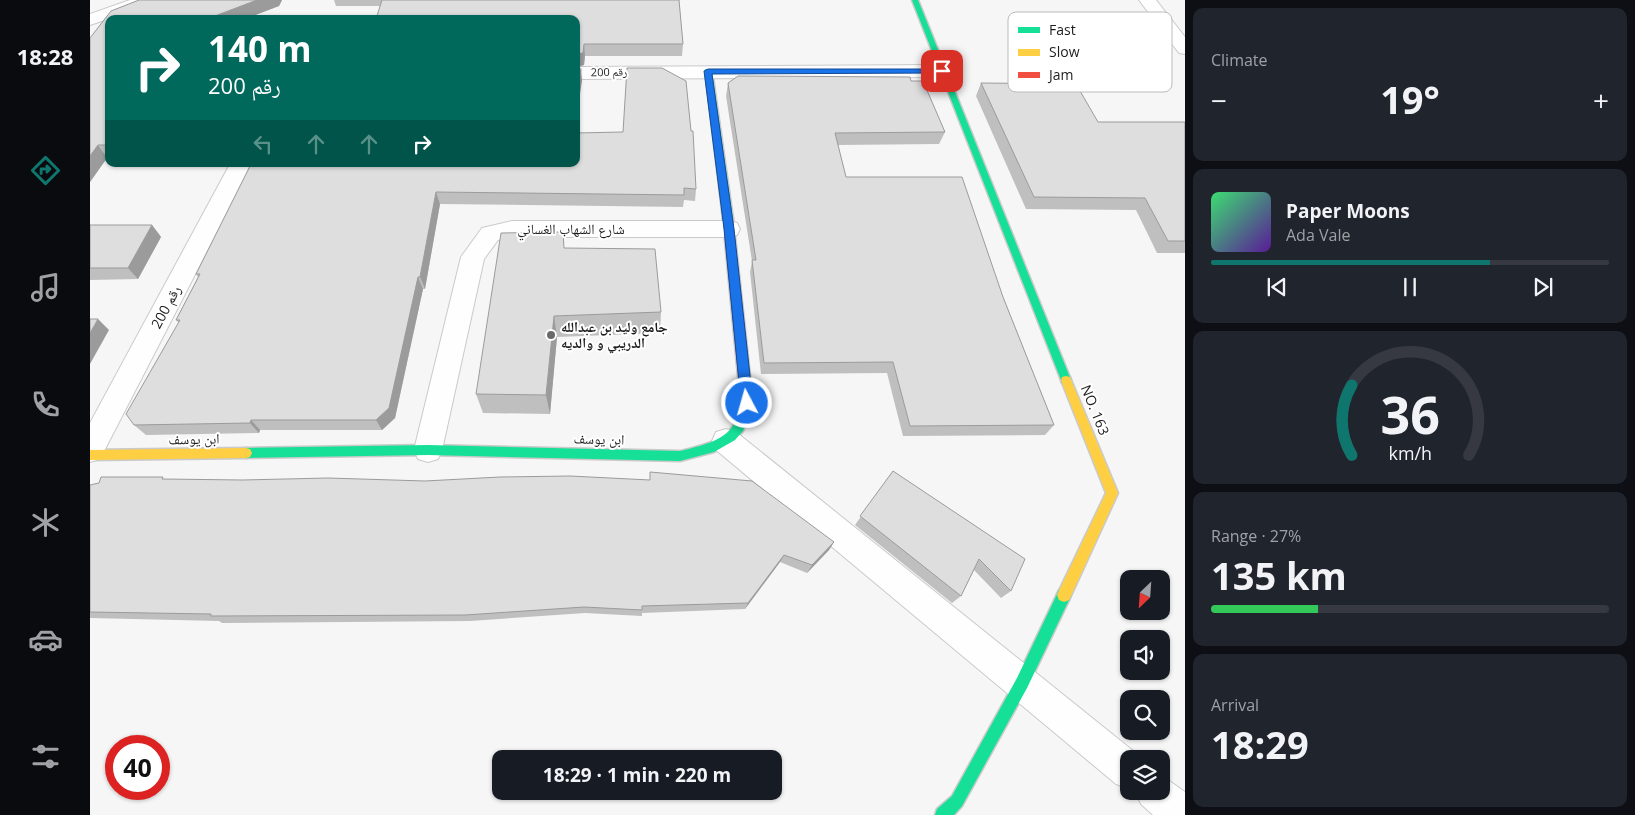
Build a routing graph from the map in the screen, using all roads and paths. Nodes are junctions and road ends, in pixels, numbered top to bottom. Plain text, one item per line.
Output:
1 (146, 0) edge
2 (915, 0) edge
3 (1147, 0) edge
4 (1156, 12) edge
5 (110, 15) edge
6 (105, 18) edge
7 (93, 27) edge
8 (1172, 32) edge
9 (1185, 48) edge
10 (708, 71) junction
11 (942, 71) junction
12 (580, 73) edge
13 (239, 167) edge
14 (729, 229) junction
15 (726, 440) junction
16 (90, 450) edge
17 (428, 450) junction
18 (90, 455) edge
19 (1022, 683) junction
20 (1120, 764) edge
21 (1165, 800) edge
22 (943, 815) edge
23 (1183, 815) edge

1 - 5 street
2 - 11 street, NO. 163
3 - 4 street
6 - 7 street
8 - 9 street
10 - 11 street, رقم 200
10 - 12 street, رقم 200
10 - 14 street, ابن يوسف
11 - 19 street, NO. 163
13 - 16 street, رقم 200
14 - 15 street, ابن يوسف
14 - 17 street, شارع الشهاب الغساني
15 - 17 street, ابن يوسف
15 - 19 street
17 - 18 street, ابن يوسف
19 - 20 street
19 - 22 street, NO. 163
21 - 23 street

